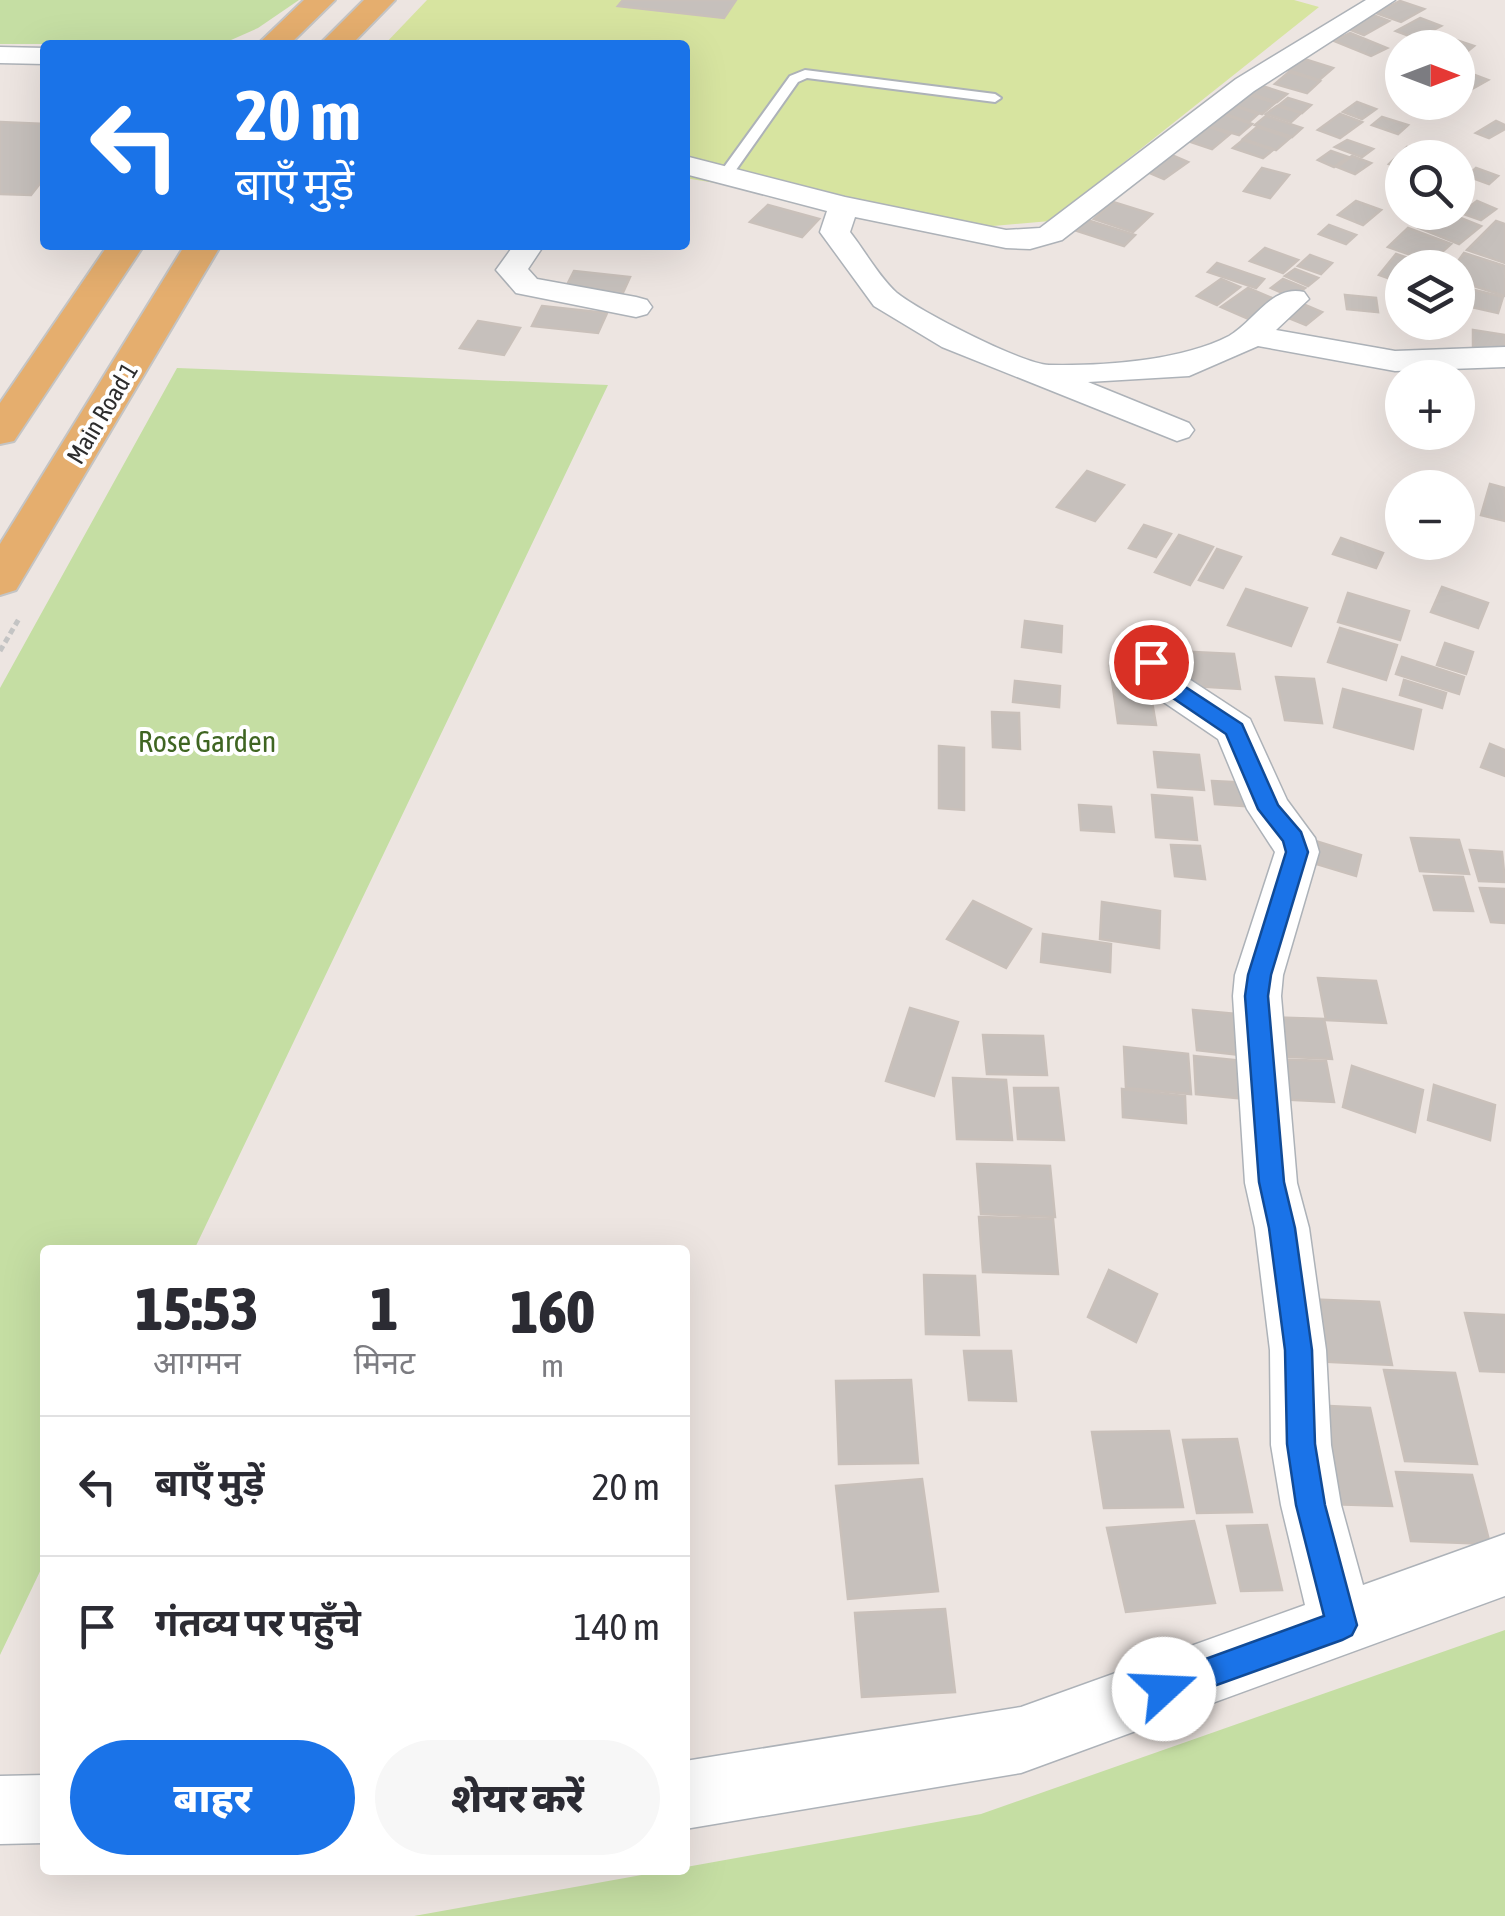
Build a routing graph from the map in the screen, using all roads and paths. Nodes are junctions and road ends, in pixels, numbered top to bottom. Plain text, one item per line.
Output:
1 (322, 0) edge
2 (380, 0) edge
3 (1383, 0) edge
4 (278, 40) edge
5 (339, 40) edge
6 (0, 55) edge
7 (40, 56) edge
8 (994, 98) dead end
9 (690, 166) edge
10 (726, 174) junction
11 (844, 206) junction
12 (123, 250) edge
13 (201, 250) edge
14 (526, 250) edge
15 (1293, 299) dead end
16 (636, 308) dead end
17 (1250, 335) junction
18 (1505, 358) edge
19 (1040, 375) junction
20 (1177, 430) dead end
21 (0, 432) edge
22 (0, 580) edge
23 (1151, 662) dead end
24 (1505, 1565) edge
25 (1342, 1625) junction
26 (690, 1794) edge
27 (40, 1809) edge
28 (0, 1810) edge

1 - 4 main road
2 - 5 main road
3 - 11 street
6 - 7 street
8 - 10 lane
9 - 10 street
10 - 11 street
11 - 19 street
12 - 21 main road
13 - 22 main road, Main Road 1
14 - 16 street
15 - 17 street
17 - 18 street
17 - 19 street
19 - 20 street
23 - 25 street
24 - 25 street
25 - 26 street
27 - 28 street

